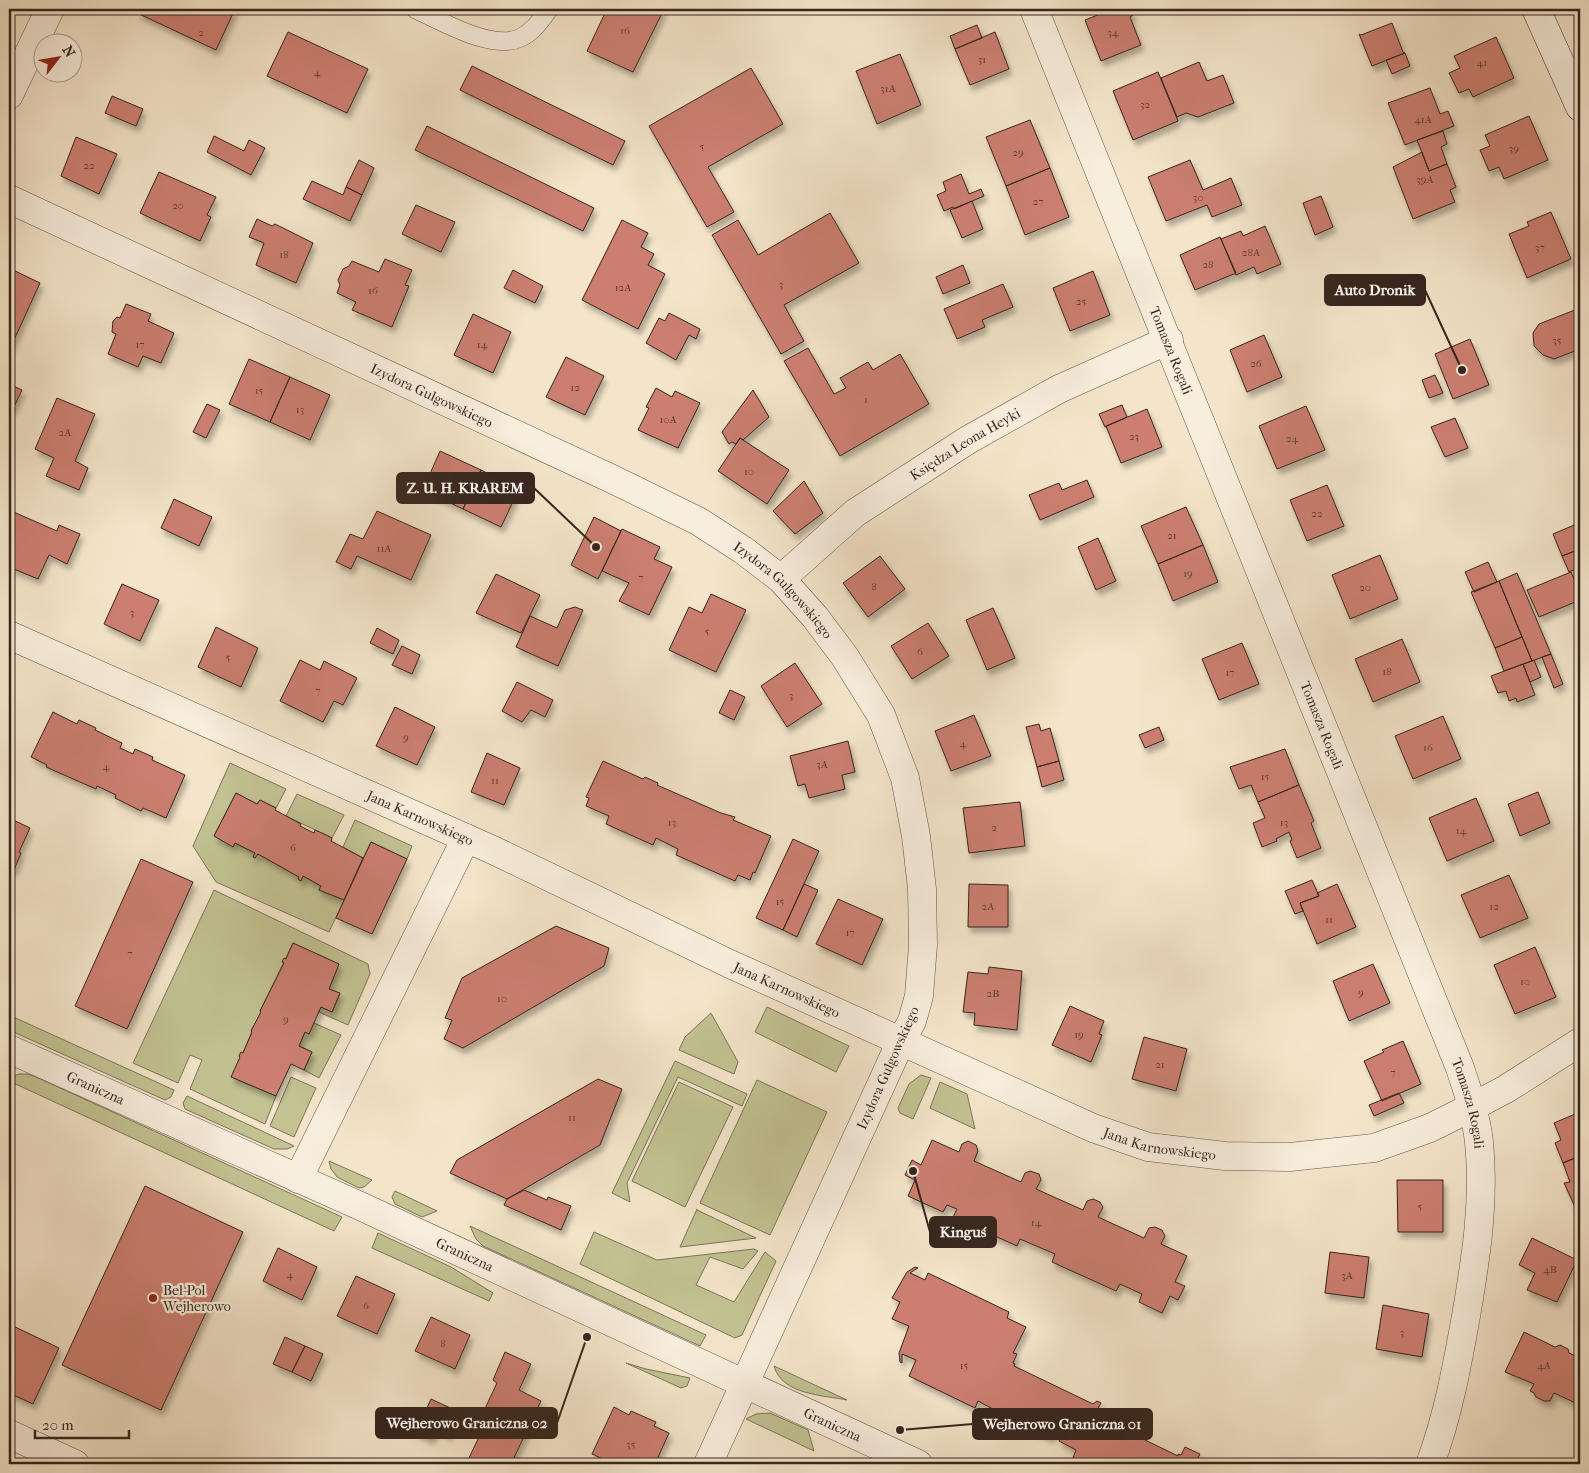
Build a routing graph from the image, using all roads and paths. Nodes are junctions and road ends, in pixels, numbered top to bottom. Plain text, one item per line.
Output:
1 (50, 9) edge
2 (415, 9) edge
3 (549, 9) edge
4 (1034, 9) edge
5 (1536, 9) edge
6 (9, 95) edge
7 (1580, 107) edge
8 (9, 199) edge
9 (1168, 340) junction
10 (780, 579) junction
11 (9, 635) edge
12 (466, 838) junction
13 (901, 1041) junction
14 (1580, 1042) edge
15 (9, 1048) edge
16 (1472, 1107) junction
17 (298, 1179) junction
18 (745, 1384) junction
19 (9, 1434) edge
20 (75, 1464) edge
21 (708, 1464) edge
22 (918, 1464) edge
23 (1430, 1464) edge

1 - 6 street
2 - 3 lane
4 - 9 street, Tomasza Rogali
5 - 7 street
8 - 10 street, Izydora Gulgowskiego
9 - 10 street, Księdza Leona Heyki
9 - 16 street, Tomasza Rogali
10 - 13 street, Izydora Gulgowskiego
11 - 12 street, Jana Karnowskiego
12 - 13 street, Jana Karnowskiego
12 - 17 street
13 - 16 street, Jana Karnowskiego
13 - 18 street, Izydora Gulgowskiego
14 - 16 street, Jana Karnowskiego
15 - 17 street, Graniczna
16 - 23 street, Tomasza Rogali
17 - 18 street, Graniczna
18 - 21 street, Izydora Gulgowskiego
18 - 22 street, Graniczna
19 - 20 street

